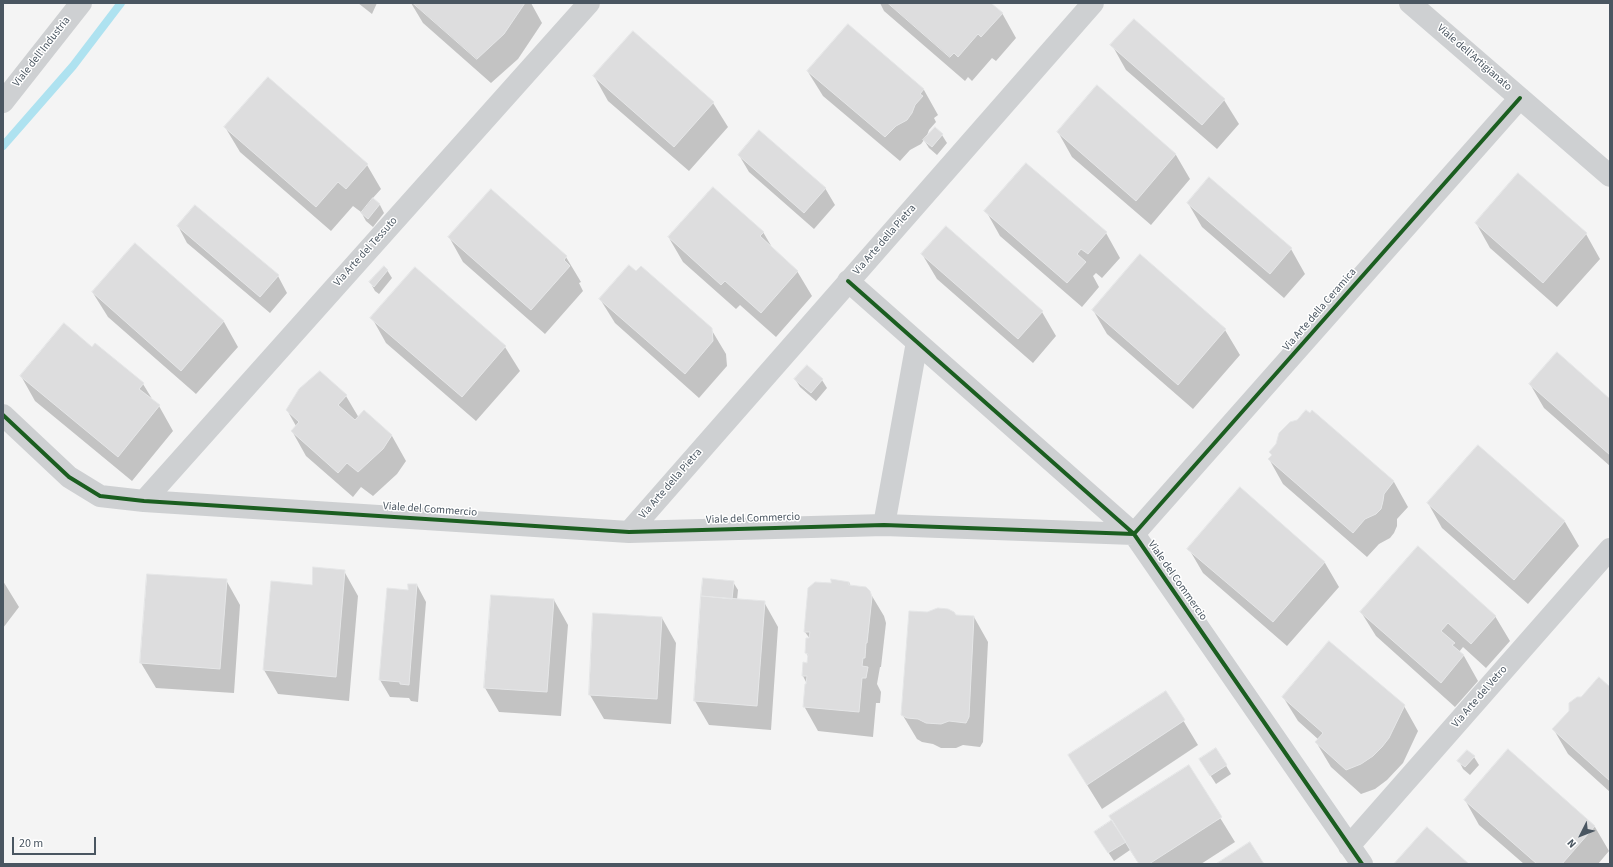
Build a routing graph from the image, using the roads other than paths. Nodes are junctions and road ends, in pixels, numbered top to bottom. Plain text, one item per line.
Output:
1 (81, 3) edge
2 (589, 3) edge
3 (1093, 3) edge
4 (1410, 3) edge
5 (1520, 98) junction
6 (3, 102) edge
7 (1610, 176) edge
8 (848, 281) junction
9 (917, 342) junction
10 (3, 415) edge
11 (144, 501) junction
12 (884, 525) junction
13 (629, 532) junction
14 (1134, 534) junction
15 (1610, 549) edge
16 (1349, 846) junction
17 (1362, 864) edge

1 - 6 street, Viale dell'Industria
2 - 11 street, Via Arte del Tessuto
3 - 8 street, Via Arte della Pietra
4 - 5 street, Viale dell'Artigianato
5 - 7 street, Viale dell'Artigianato
5 - 14 street, Via Arte della Ceramica
8 - 9 street
8 - 13 street, Via Arte della Pietra
9 - 12 street
9 - 14 street
10 - 11 street, Viale del Commercio
11 - 13 street, Viale del Commercio
12 - 13 street, Viale del Commercio
12 - 14 street, Viale del Commercio
14 - 16 street, Viale del Commercio
15 - 16 street, Via Arte del Vetro
16 - 17 street, Viale del Commercio

